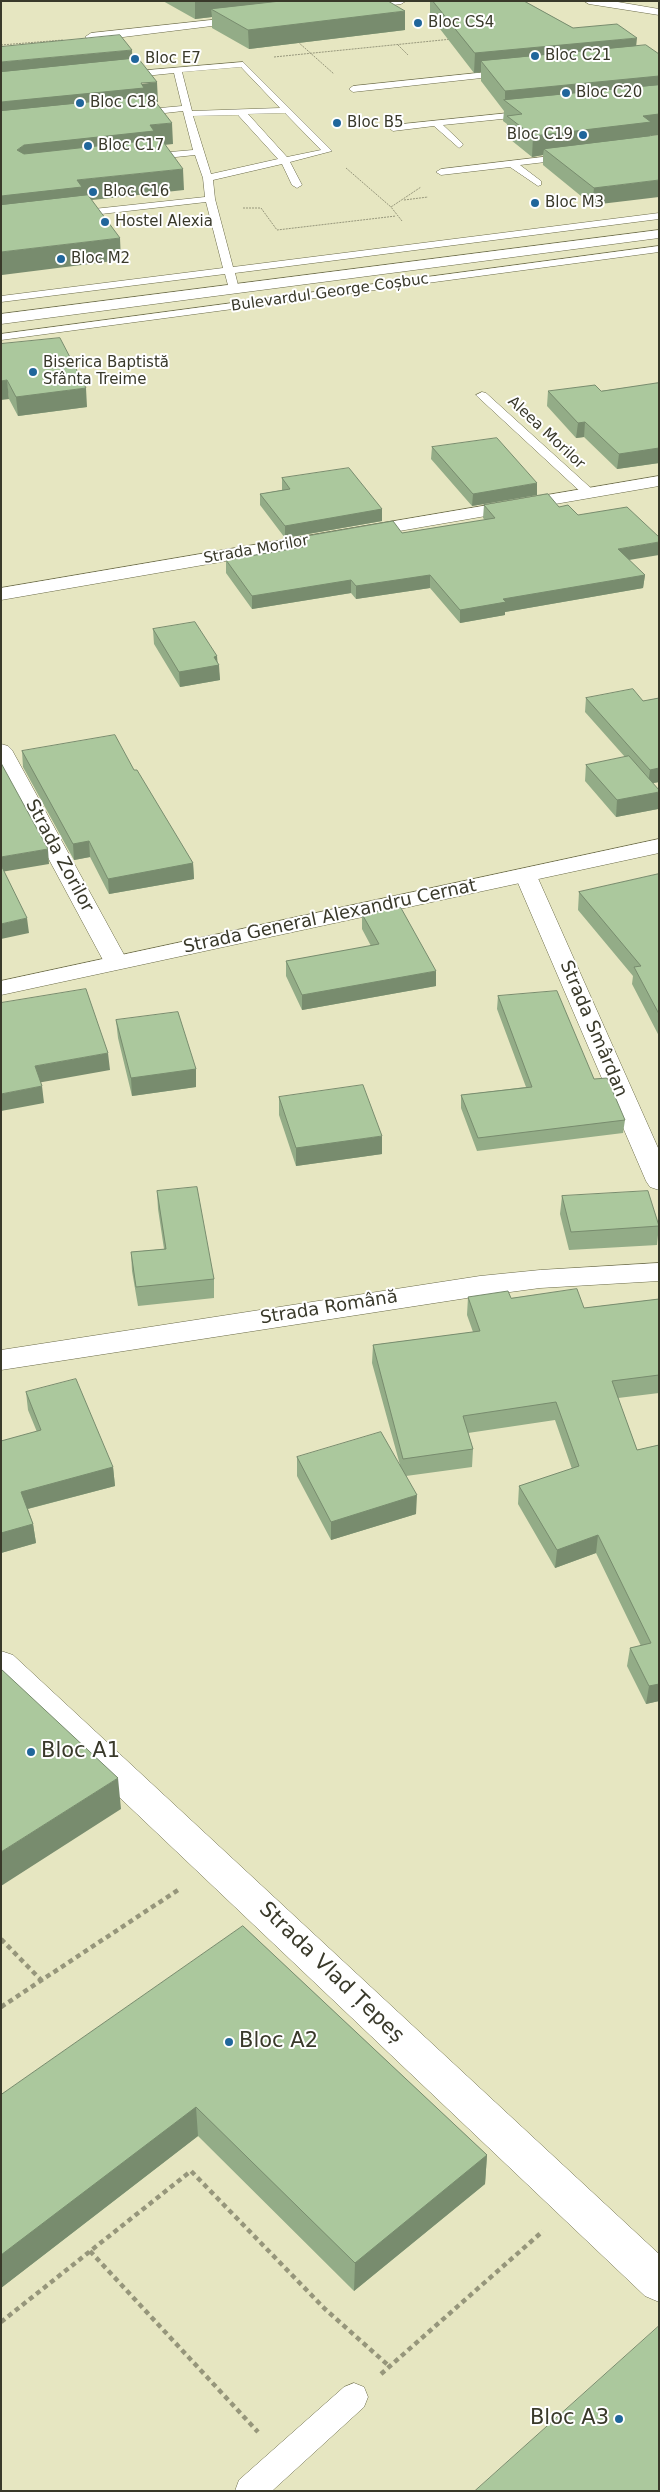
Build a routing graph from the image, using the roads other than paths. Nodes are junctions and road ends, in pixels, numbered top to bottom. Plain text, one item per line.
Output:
1 (401, 1) edge
2 (589, 1) edge
3 (345, 8) edge
4 (659, 12) edge
5 (260, 18) edge
6 (91, 37) edge
7 (177, 70) junction
8 (520, 72) edge
9 (118, 75) edge
10 (353, 89) dead end
11 (285, 110) junction
12 (188, 111) junction
13 (240, 111) junction
14 (542, 113) edge
15 (128, 114) edge
16 (436, 124) junction
17 (393, 128) dead end
18 (459, 145) dead end
19 (198, 152) junction
20 (577, 156) edge
21 (141, 158) edge
22 (285, 161) junction
23 (512, 164) junction
24 (442, 172) dead end
25 (208, 178) junction
26 (538, 183) dead end
27 (297, 186) dead end
28 (212, 203) junction
29 (68, 215) edge
30 (659, 216) edge
31 (659, 234) edge
32 (659, 249) edge
33 (229, 269) junction
34 (234, 288) junction
35 (1, 299) edge
36 (1, 319) edge
37 (1, 337) edge
38 (482, 395) dead end
39 (659, 481) edge
40 (589, 493) junction
41 (1, 594) edge
42 (1, 750) edge
43 (659, 846) edge
44 (526, 876) junction
45 (116, 962) junction
46 (1, 988) edge
47 (659, 1181) edge
48 (659, 1272) edge
49 (1, 1360) edge
50 (1, 1664) edge
51 (659, 2282) edge
52 (354, 2397) road end
53 (250, 2491) edge

1 - 3 street
2 - 4 street
5 - 6 street
7 - 9 lane
7 - 11 lane
7 - 12 lane
8 - 10 lane
11 - 13 lane
11 - 22 lane
12 - 13 lane
12 - 15 lane
12 - 19 lane
13 - 22 lane
14 - 16 lane
16 - 17 lane
16 - 18 lane
19 - 21 lane
19 - 25 lane
20 - 23 lane
22 - 25 lane
22 - 27 lane
23 - 24 lane
23 - 26 lane
25 - 28 lane
28 - 29 lane
28 - 33 lane
30 - 33 lane, Bulevardul George Coșbuc
31 - 34 street, Bulevardul George Coșbuc
32 - 37 lane, Bulevardul George Coșbuc
33 - 34 lane
33 - 35 lane, Bulevardul George Coșbuc
34 - 36 street, Bulevardul George Coșbuc
38 - 40 lane, Aleea Morilor
39 - 40 street, Strada Morilor
40 - 41 street, Strada Morilor
42 - 45 street, Strada Zorilor
43 - 44 street, Strada General Alexandru Cernat
44 - 45 street, Strada General Alexandru Cernat
44 - 47 street, Strada Smârdan
45 - 46 street, Strada General Alexandru Cernat
48 - 49 street, Strada Română
50 - 51 street, Strada Vlad Țepeș
52 - 53 lane

